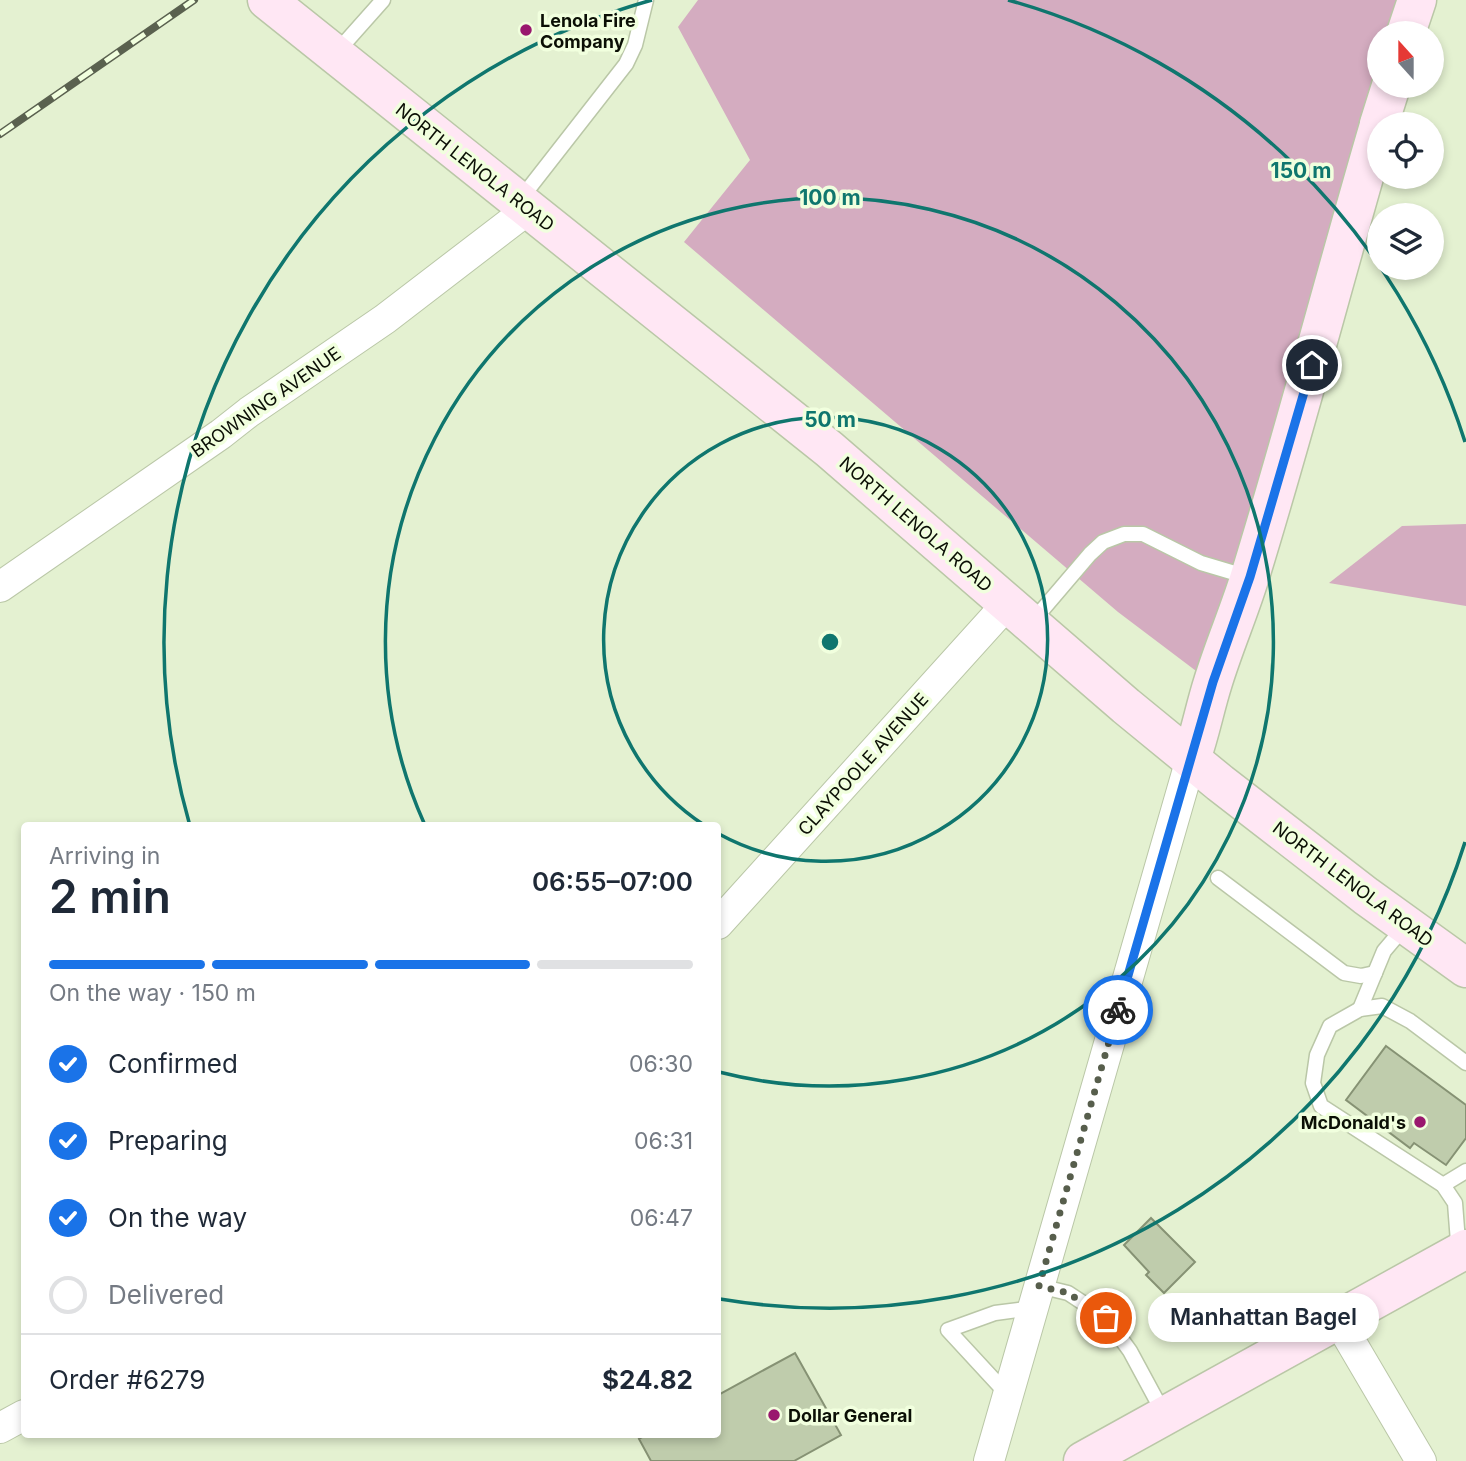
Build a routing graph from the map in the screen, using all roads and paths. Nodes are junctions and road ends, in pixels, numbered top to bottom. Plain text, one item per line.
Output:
1 (267, 0) edge
2 (383, 0) edge
3 (646, 0) edge
4 (1417, 0) edge
5 (1410, 21) edge
6 (334, 55) junction
7 (1367, 166) edge
8 (523, 206) junction
9 (1250, 577) junction
10 (0, 587) edge
11 (1019, 613) junction
12 (1191, 759) junction
13 (1218, 878) dead end
14 (721, 921) edge
15 (1406, 925) junction
16 (1466, 968) edge
17 (1375, 973) junction
18 (1360, 1009) junction
19 (1466, 1063) edge
20 (1466, 1171) edge
21 (1443, 1185) junction
22 (1459, 1253) edge
23 (1036, 1297) junction
24 (1338, 1320) junction
25 (1008, 1395) junction
26 (1165, 1416) junction
27 (21, 1417) edge
28 (0, 1428) edge
29 (989, 1461) edge
30 (1083, 1461) edge
31 (1421, 1461) edge

1 - 6 main road, NORTH LENOLA ROAD
2 - 6 lane
3 - 8 lane
4 - 5 main road
6 - 8 main road, NORTH LENOLA ROAD
7 - 9 main road
8 - 10 street, BROWNING AVENUE
8 - 11 main road, NORTH LENOLA ROAD
9 - 11 lane
9 - 12 main road
11 - 12 main road, NORTH LENOLA ROAD
11 - 14 street, CLAYPOOLE AVENUE
12 - 15 main road, NORTH LENOLA ROAD
12 - 23 street
13 - 17 lane
15 - 16 main road, NORTH LENOLA ROAD
15 - 17 lane
17 - 18 lane
18 - 19 lane
18 - 21 lane
20 - 21 lane
21 - 22 lane
22 - 24 main road
23 - 25 street
23 - 25 lane
23 - 26 lane
24 - 26 main road
24 - 31 street
25 - 29 street
26 - 30 main road
27 - 28 street

